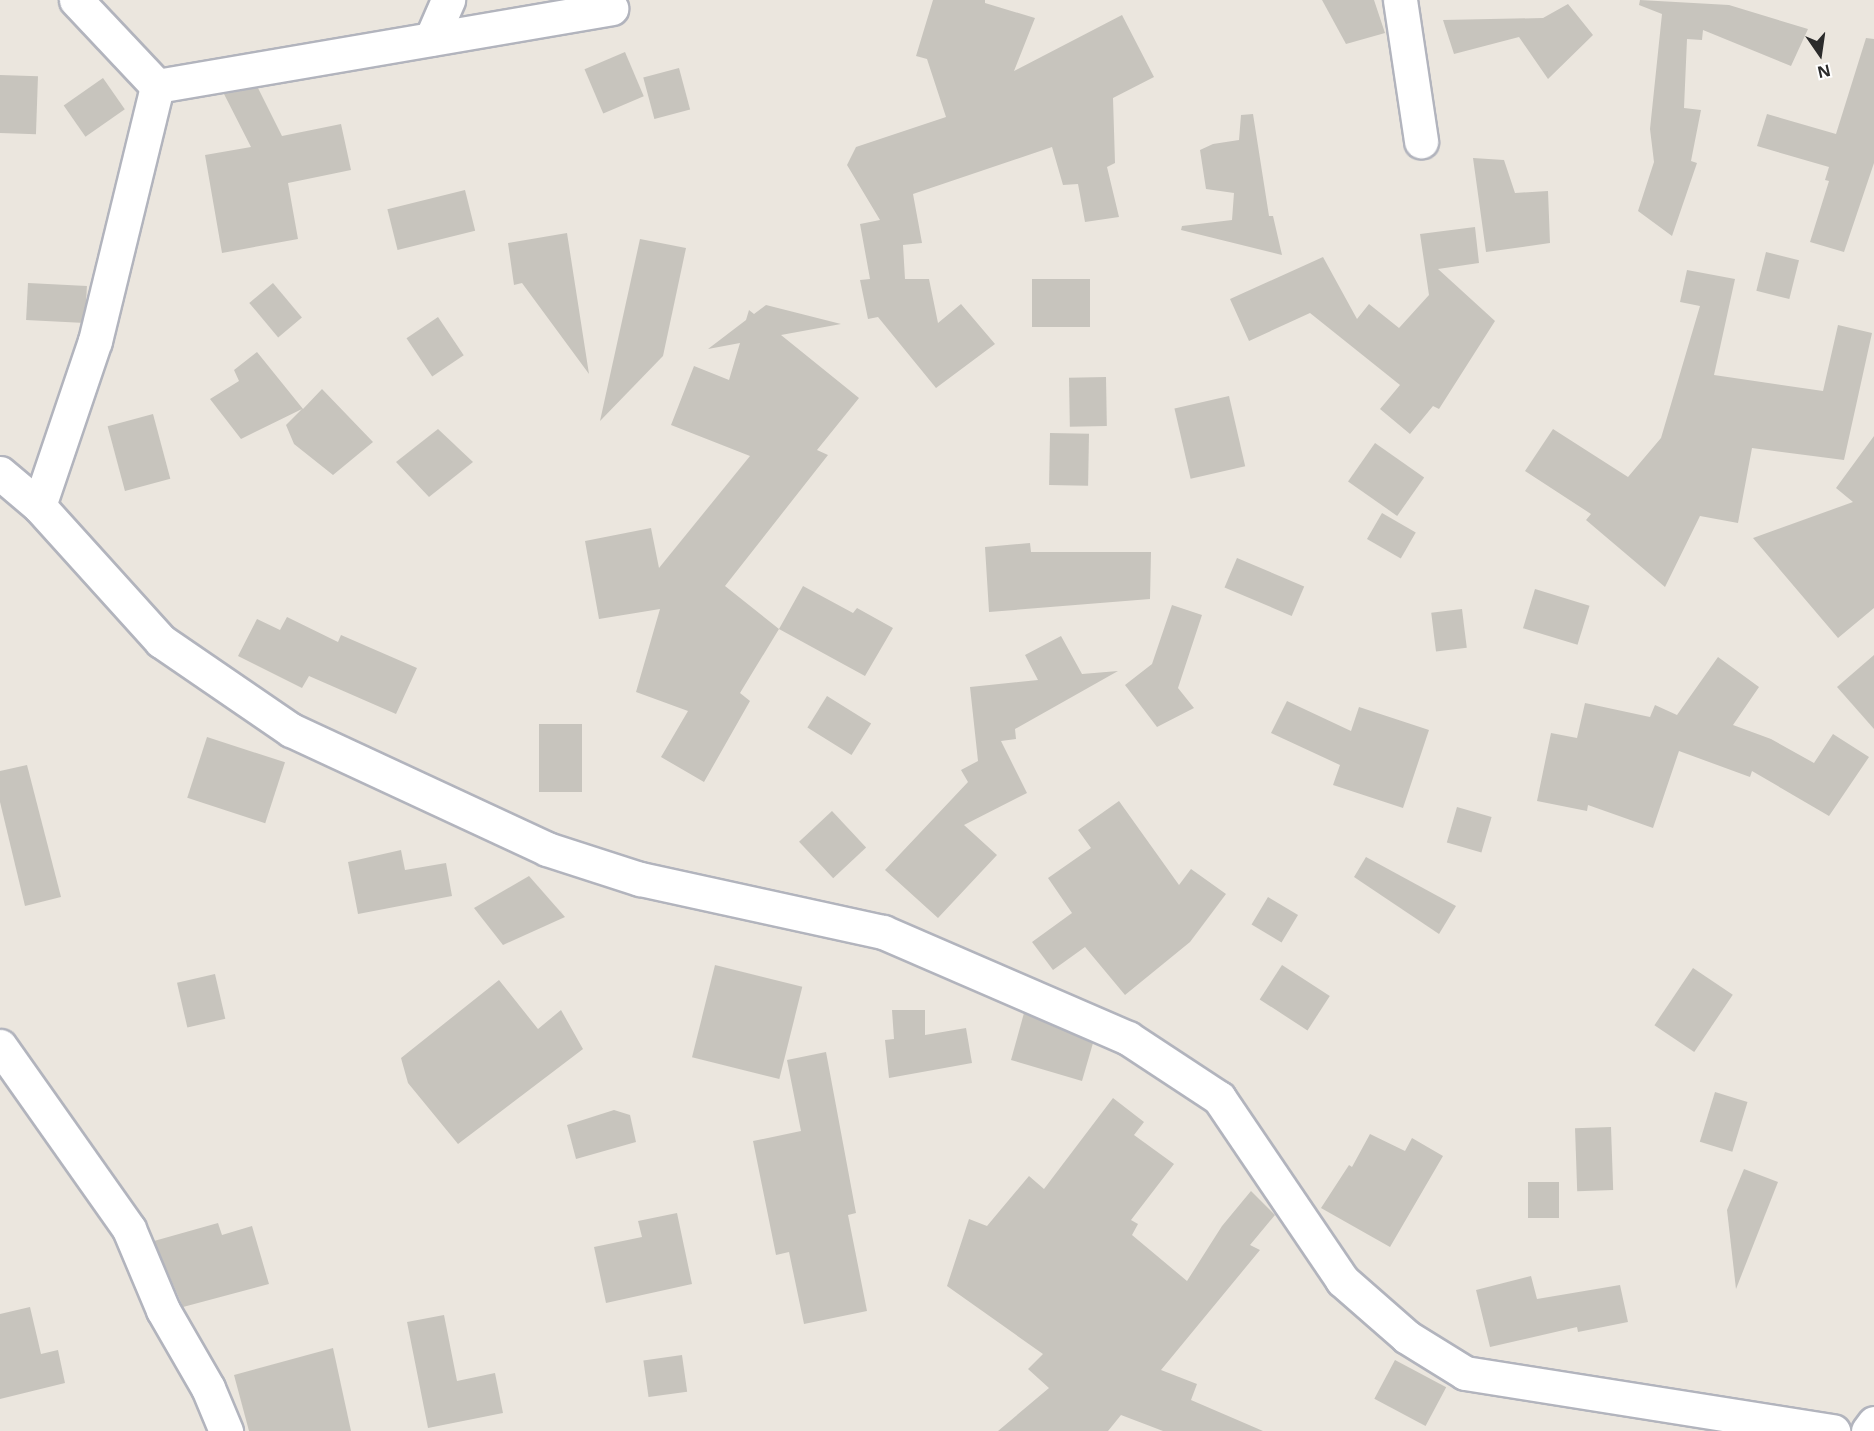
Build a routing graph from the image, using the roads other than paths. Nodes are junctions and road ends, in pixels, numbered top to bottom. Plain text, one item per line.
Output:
1 (76, 0) edge
2 (448, 0) edge
3 (1400, 0) edge
4 (611, 8) dead end
5 (431, 39) junction
6 (157, 86) junction
7 (1421, 141) dead end
8 (0, 473) edge
9 (39, 506) junction
10 (0, 1046) edge
11 (1874, 1423) edge
12 (226, 1431) edge
13 (1833, 1431) edge
14 (1868, 1431) edge

1 - 6 street
2 - 5 street
3 - 7 street
4 - 5 street
5 - 6 street
6 - 9 street
8 - 9 street
9 - 13 street
10 - 12 street
11 - 14 street

